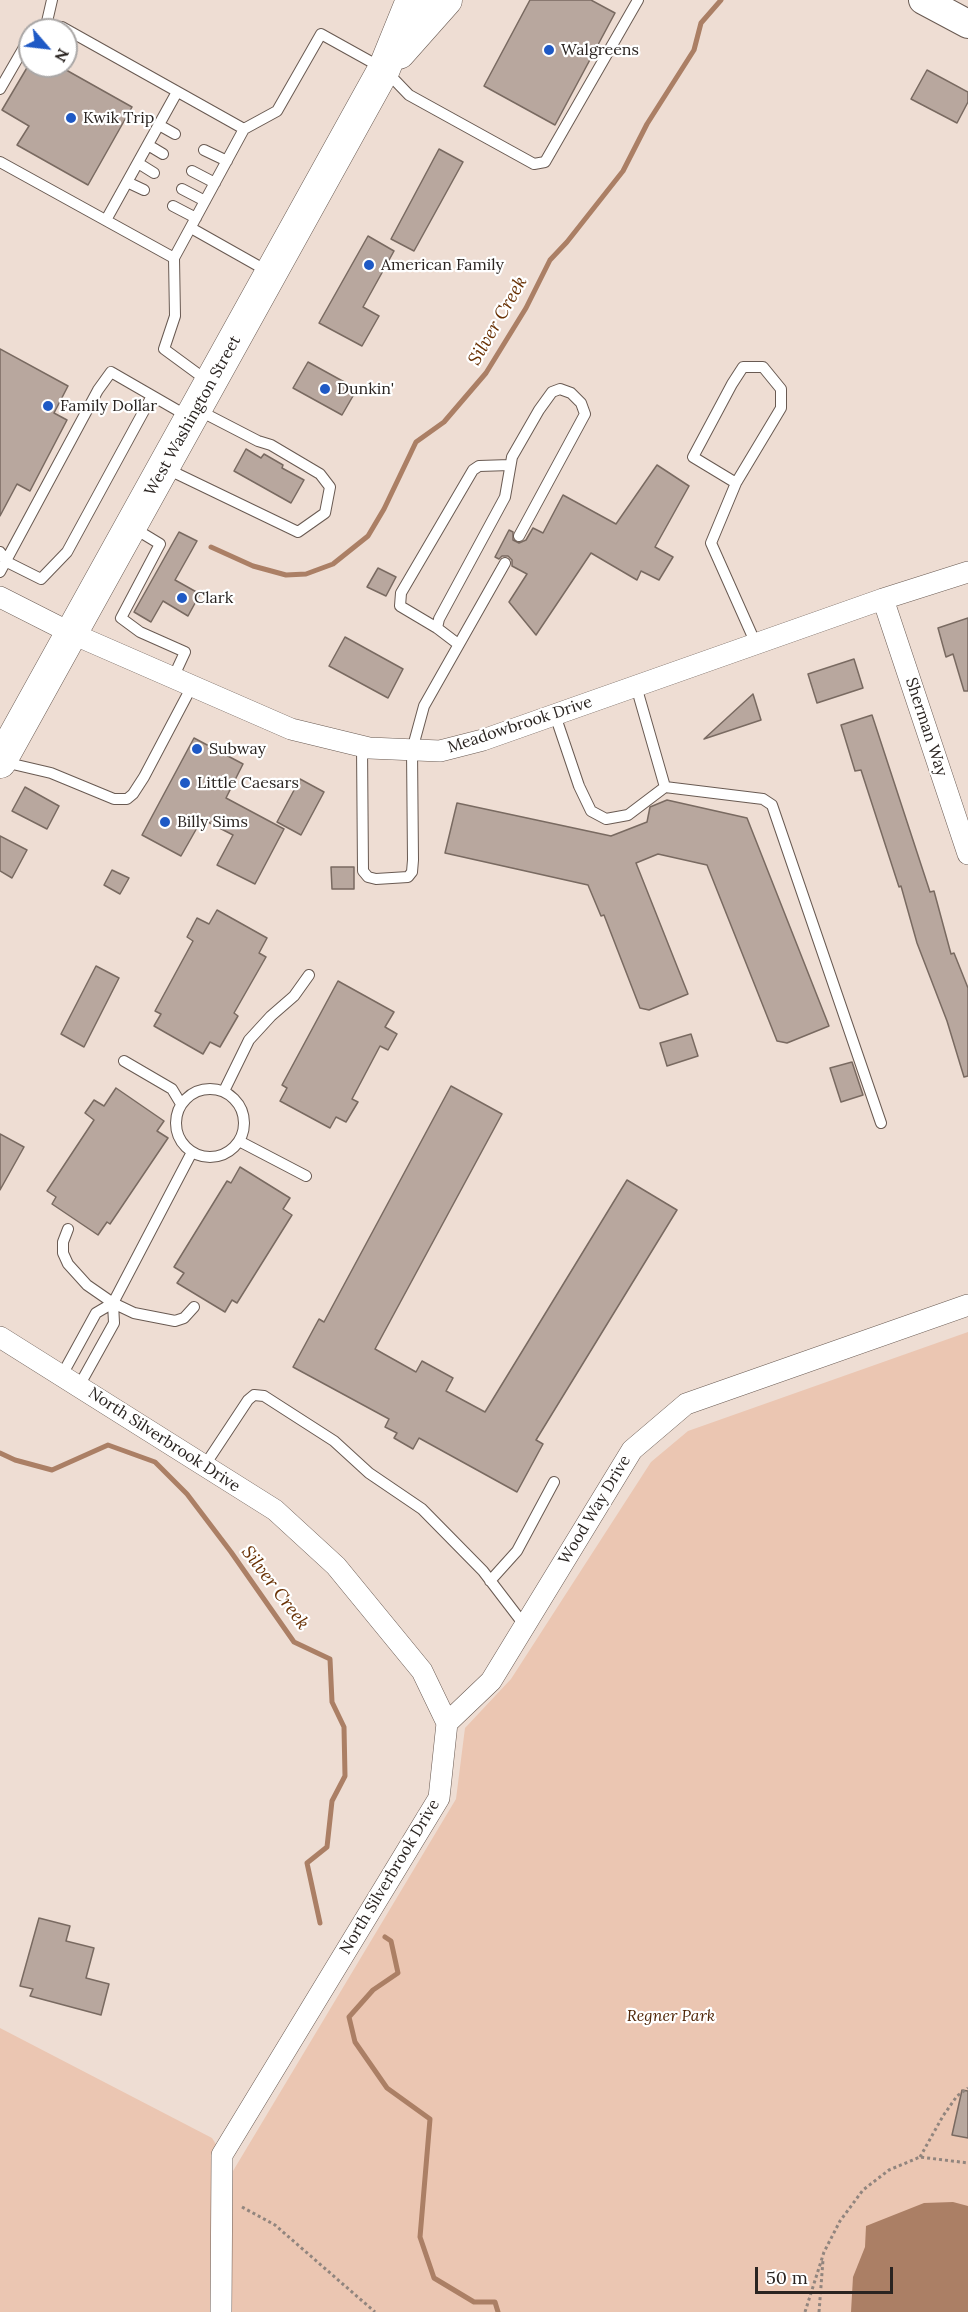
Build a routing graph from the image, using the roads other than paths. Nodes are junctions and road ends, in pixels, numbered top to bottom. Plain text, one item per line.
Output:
1 (52, 0) edge
2 (412, 0) edge
3 (446, 0) edge
4 (638, 1) edge
5 (929, 2) edge
6 (46, 18) edge
7 (968, 24) edge
8 (78, 36) edge
9 (18, 58) edge
10 (384, 69) junction
11 (0, 89) edge
12 (177, 92) junction
13 (159, 125) junction
14 (244, 129) junction
15 (175, 134) dead end
16 (148, 145) junction
17 (204, 150) dead end
18 (163, 154) dead end
19 (227, 161) junction
20 (0, 162) edge
21 (138, 163) junction
22 (192, 171) dead end
23 (154, 172) dead end
24 (128, 182) junction
25 (215, 183) junction
26 (183, 189) dead end
27 (144, 190) dead end
28 (205, 201) junction
29 (173, 206) dead end
30 (196, 218) junction
31 (106, 220) junction
32 (190, 228) junction
33 (174, 258) junction
34 (272, 274) junction
35 (152, 396) junction
36 (200, 404) junction
37 (510, 465) junction
38 (164, 468) junction
39 (736, 483) junction
40 (132, 527) junction
41 (519, 536) dead end
42 (3, 557) edge
43 (505, 563) dead end
44 (0, 572) edge
45 (968, 572) edge
46 (0, 597) edge
47 (883, 598) junction
48 (437, 628) junction
49 (73, 634) junction
50 (458, 644) junction
51 (756, 644) junction
52 (183, 682) junction
53 (636, 686) junction
54 (555, 715) junction
55 (362, 746) junction
56 (412, 750) junction
57 (0, 762) edge
58 (665, 787) junction
59 (968, 855) edge
60 (309, 975) dead end
61 (124, 1061) dead end
62 (224, 1091) junction
63 (181, 1104) junction
64 (881, 1123) dead end
65 (240, 1142) junction
66 (192, 1152) junction
67 (306, 1176) dead end
68 (68, 1229) dead end
69 (113, 1303) junction
70 (968, 1305) edge
71 (194, 1307) dead end
72 (0, 1337) edge
73 (71, 1380) junction
74 (205, 1465) junction
75 (554, 1482) dead end
76 (490, 1581) junction
77 (525, 1626) junction
78 (447, 1723) junction
79 (221, 2312) edge

1 - 6 lane
2 - 10 main road, West Washington Street
3 - 10 main road, West Washington Street
4 - 10 lane
5 - 7 street
8 - 12 lane
9 - 11 lane
10 - 14 lane
10 - 34 main road, West Washington Street
12 - 13 lane
12 - 14 lane
13 - 15 lane
13 - 16 lane
14 - 19 lane
16 - 18 lane
16 - 21 lane
17 - 19 lane
19 - 25 lane
20 - 31 lane
21 - 23 lane
21 - 24 lane
22 - 25 lane
24 - 27 lane
24 - 31 lane
25 - 28 lane
26 - 28 lane
28 - 30 lane
29 - 30 lane
30 - 32 lane
31 - 33 lane
32 - 33 lane
32 - 34 lane
33 - 36 lane
34 - 36 main road, West Washington Street
35 - 36 lane
35 - 42 lane
35 - 42 lane
36 - 38 main road, West Washington Street
36 - 38 lane
37 - 41 lane
37 - 48 lane
37 - 48 lane
38 - 40 main road, West Washington Street
39 - 39 lane
39 - 51 lane
40 - 49 main road, West Washington Street
40 - 52 lane
42 - 44 lane
43 - 50 lane
45 - 47 street, Meadowbrook Drive
46 - 49 street, Meadowbrook Drive
47 - 51 street, Meadowbrook Drive
47 - 59 street, Sherman Way
48 - 50 lane
49 - 52 street, Meadowbrook Drive
49 - 57 main road, West Washington Street
50 - 56 lane
51 - 53 street, Meadowbrook Drive
52 - 55 street, Meadowbrook Drive
52 - 57 lane
53 - 54 street, Meadowbrook Drive
53 - 58 lane
54 - 56 street, Meadowbrook Drive
54 - 58 lane
55 - 56 street, Meadowbrook Drive
55 - 56 lane
58 - 64 lane
60 - 62 lane
61 - 63 lane
62 - 63 lane
62 - 65 lane
63 - 66 lane
65 - 66 lane
65 - 67 lane
66 - 69 lane
68 - 69 lane
69 - 71 lane
69 - 73 lane
69 - 73 lane
70 - 77 street, Wood Way Drive
72 - 73 street, North Silverbrook Drive
73 - 74 street, North Silverbrook Drive
74 - 76 lane
74 - 78 street, North Silverbrook Drive
75 - 76 lane
76 - 77 lane
77 - 78 street, Wood Way Drive
78 - 79 street, North Silverbrook Drive

